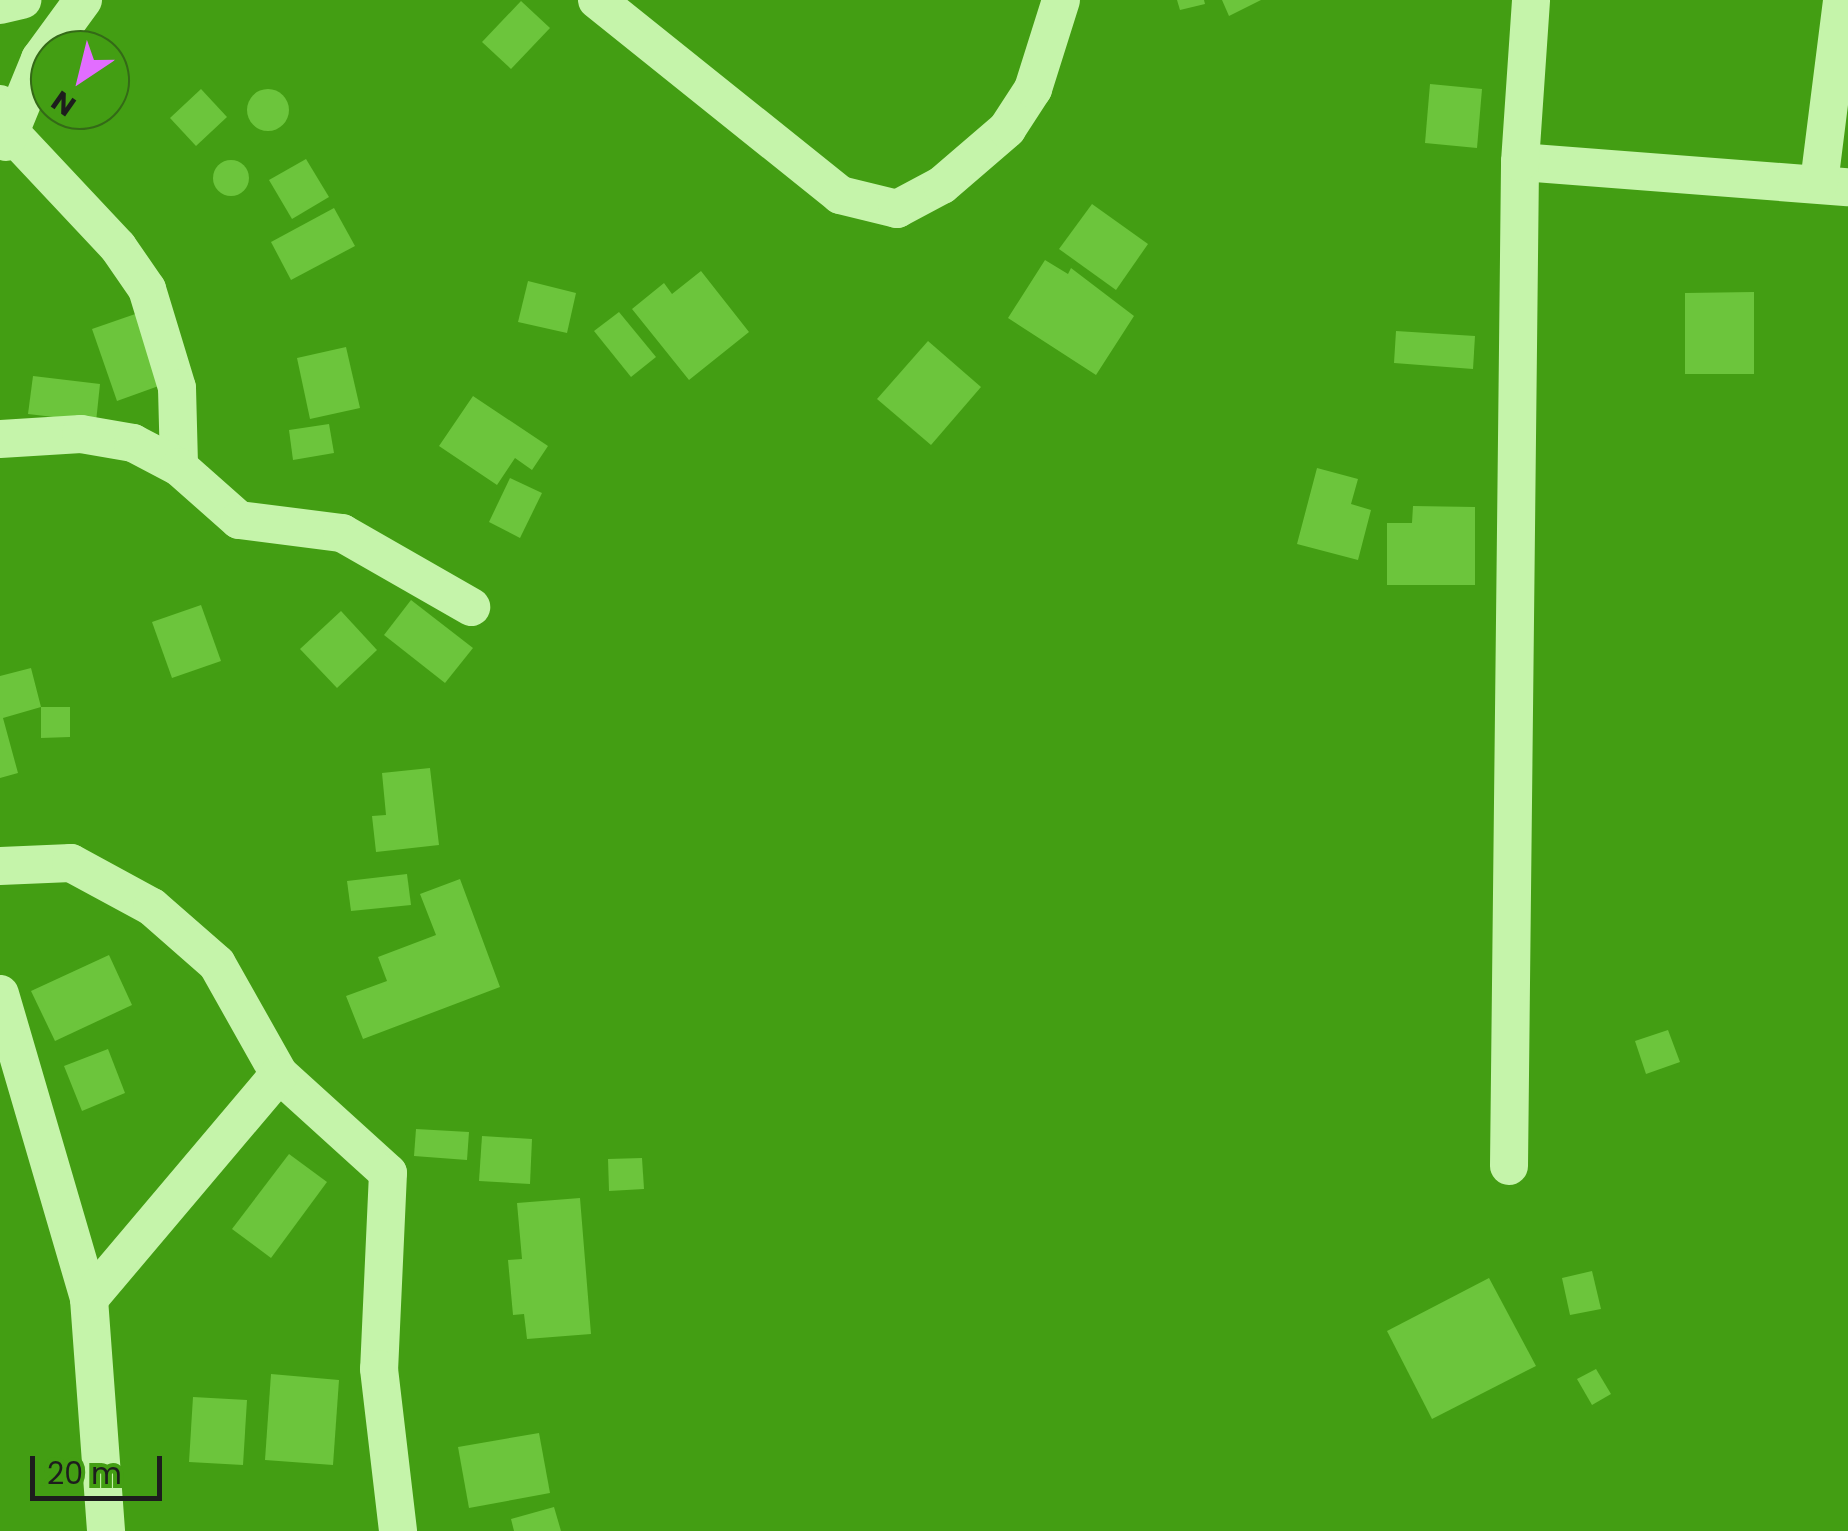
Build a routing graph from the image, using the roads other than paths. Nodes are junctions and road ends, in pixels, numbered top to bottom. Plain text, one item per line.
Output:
1 (22, 0) edge
2 (83, 0) edge
3 (598, 0) edge
4 (1061, 0) edge
5 (1531, 0) edge
6 (1842, 0) edge
7 (0, 5) edge
8 (4, 129) edge
9 (1520, 162) junction
10 (1834, 185) edge
11 (0, 438) edge
12 (179, 467) junction
13 (471, 608) dead end
14 (0, 866) edge
15 (0, 994) edge
16 (279, 1074) junction
17 (1509, 1166) dead end
18 (89, 1298) junction
19 (106, 1531) edge
20 (398, 1531) edge

1 - 7 street
2 - 8 street
3 - 4 street
5 - 9 street
6 - 10 street
8 - 12 street
9 - 10 street
9 - 17 street
11 - 12 street
12 - 13 street
14 - 16 street
15 - 18 street
16 - 18 street
16 - 20 street
18 - 19 street

